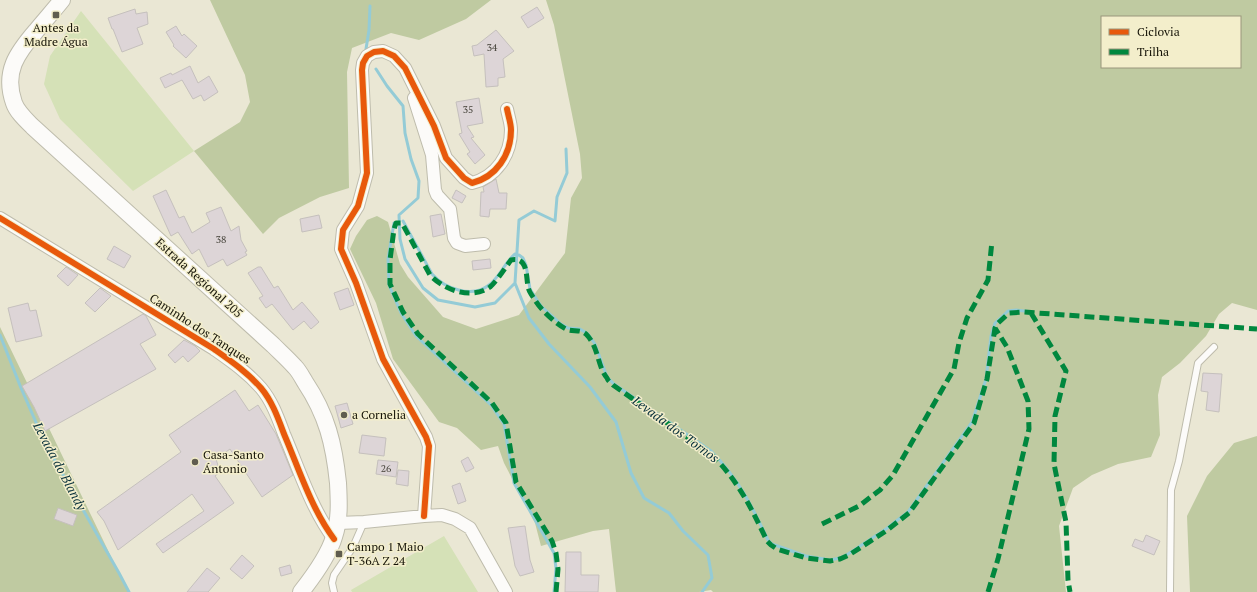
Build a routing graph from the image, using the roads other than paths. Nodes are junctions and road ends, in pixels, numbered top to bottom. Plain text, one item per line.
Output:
1 (62, 0) edge
2 (414, 87) junction
3 (507, 109) dead end
4 (0, 218) edge
5 (484, 244) dead end
6 (1214, 347) dead end
7 (424, 516) junction
8 (364, 522) junction
9 (336, 531) junction
10 (301, 592) edge
11 (334, 592) edge
12 (506, 592) edge
13 (1170, 592) edge

1 - 9 main road, Estrada Regional 205
2 - 3 street
2 - 5 street
2 - 7 street
4 - 9 street, Caminho dos Tanques
6 - 13 lane
7 - 8 street
7 - 12 street
8 - 9 street
8 - 11 lane
9 - 10 main road, Estrada Regional 205

